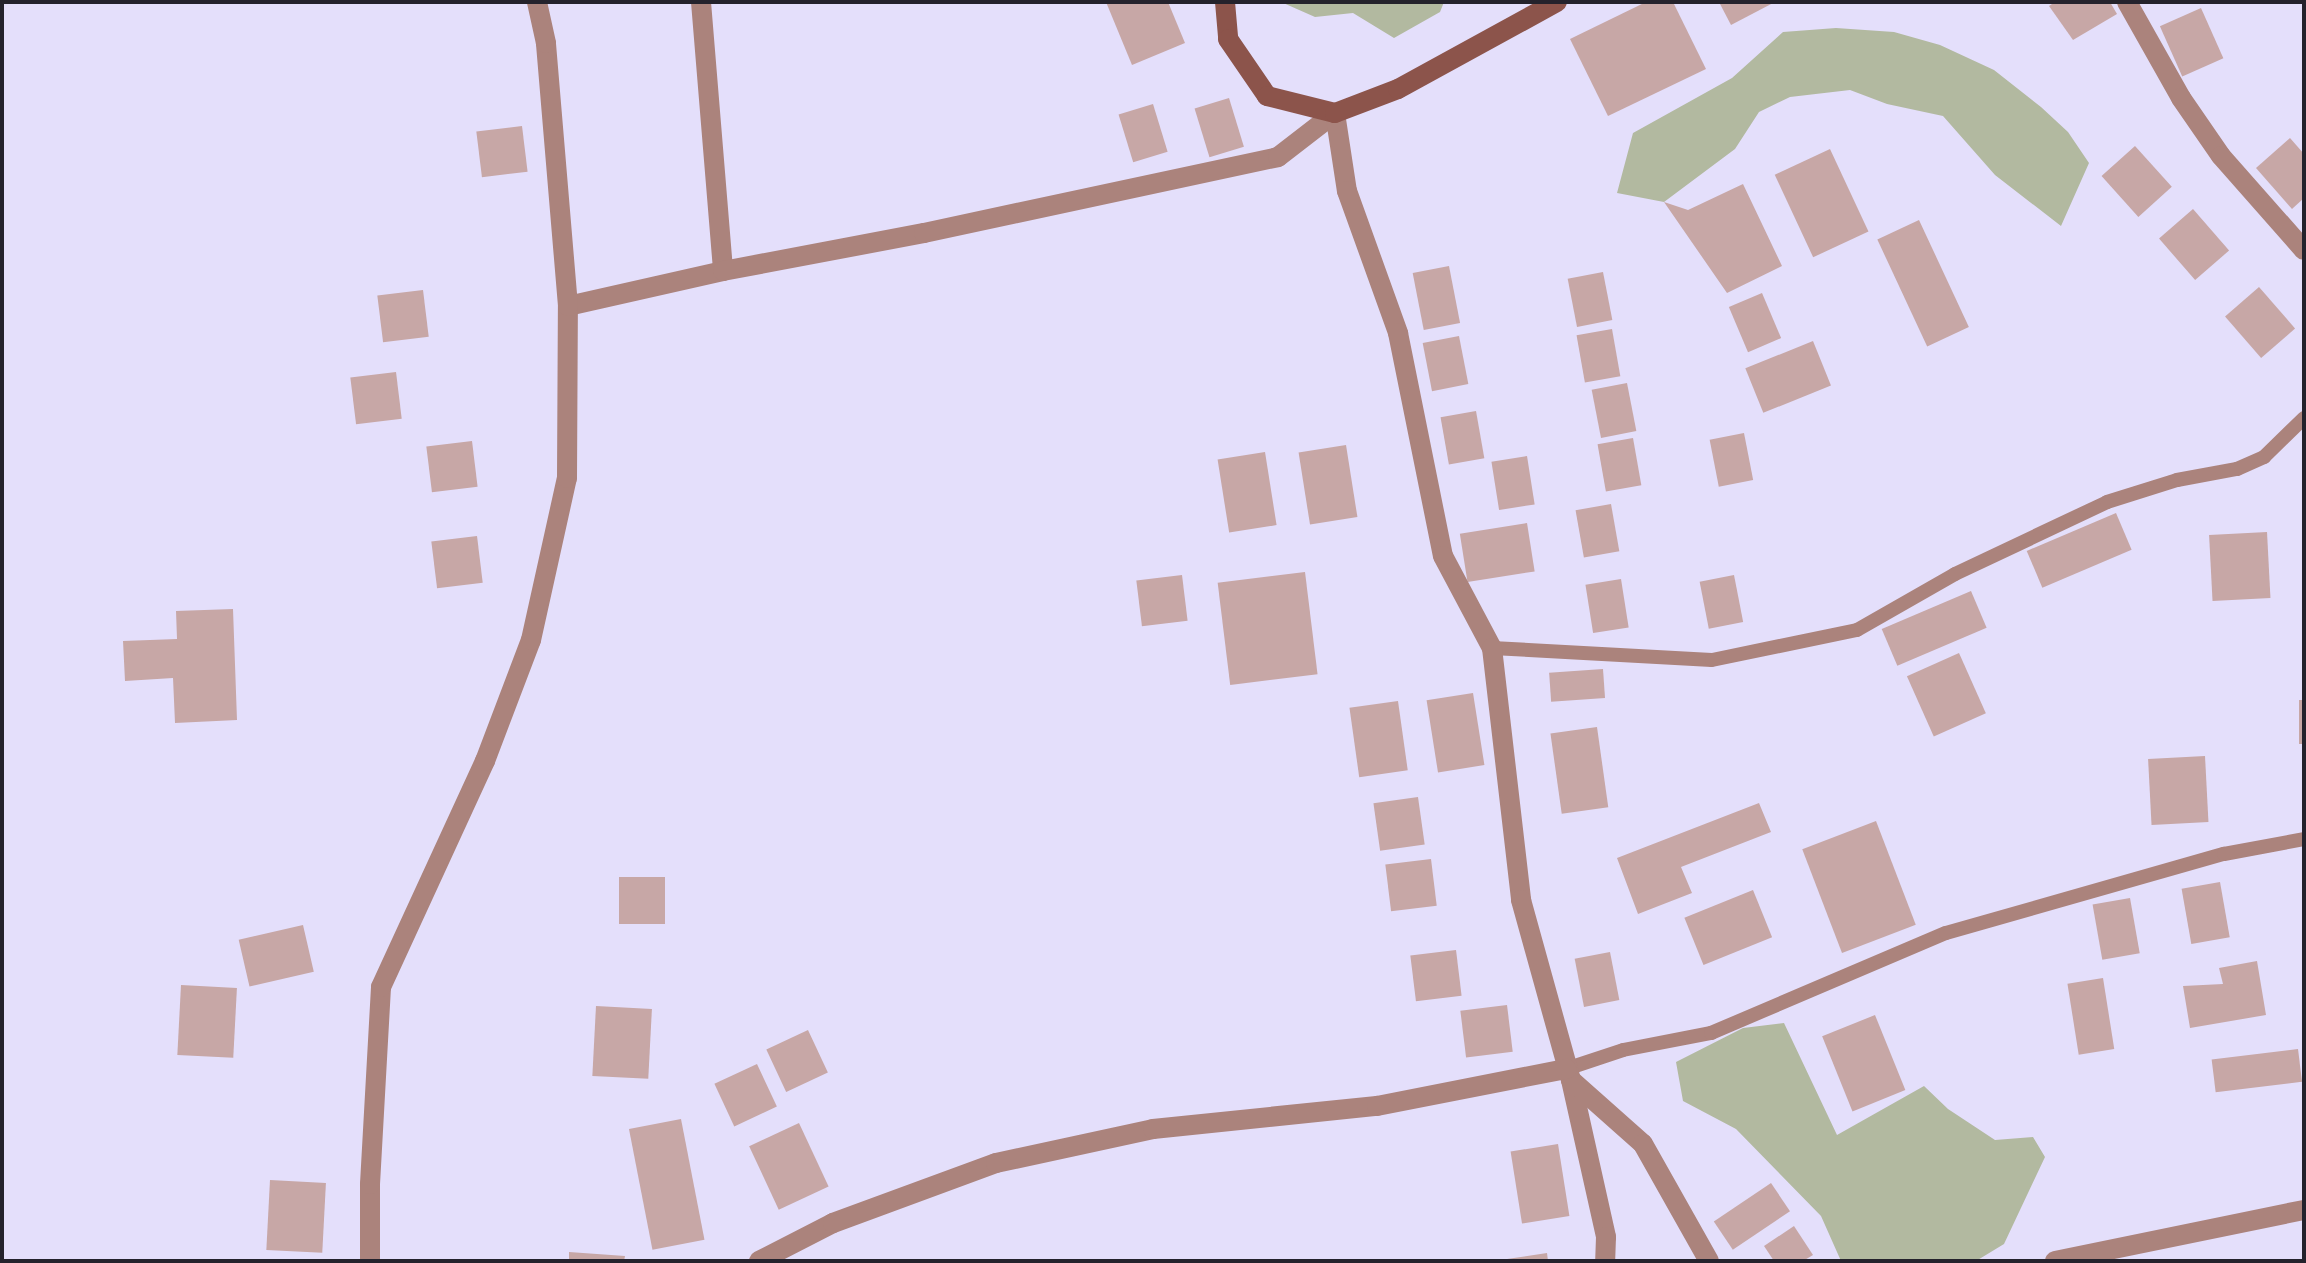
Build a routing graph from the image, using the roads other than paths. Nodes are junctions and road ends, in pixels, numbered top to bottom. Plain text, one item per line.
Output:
1 (537, 2) edge
2 (701, 2) edge
3 (1225, 2) edge
4 (1557, 2) edge
5 (2127, 2) edge
6 (1335, 113) junction
7 (2304, 250) edge
8 (723, 271) junction
9 (568, 306) junction
10 (2304, 418) edge
11 (1492, 648) junction
12 (2304, 839) edge
13 (1569, 1075) junction
14 (2304, 1210) edge
15 (370, 1261) edge
16 (759, 1261) edge
17 (1605, 1261) edge
18 (1709, 1261) edge
19 (2055, 1261) edge

1 - 9 street
2 - 8 street
3 - 6 street
4 - 6 street
5 - 7 street
6 - 8 street
6 - 11 street
8 - 9 street
9 - 15 street
10 - 11 lane
11 - 13 street
12 - 13 lane
13 - 16 street
13 - 17 street
13 - 18 street
14 - 19 street

